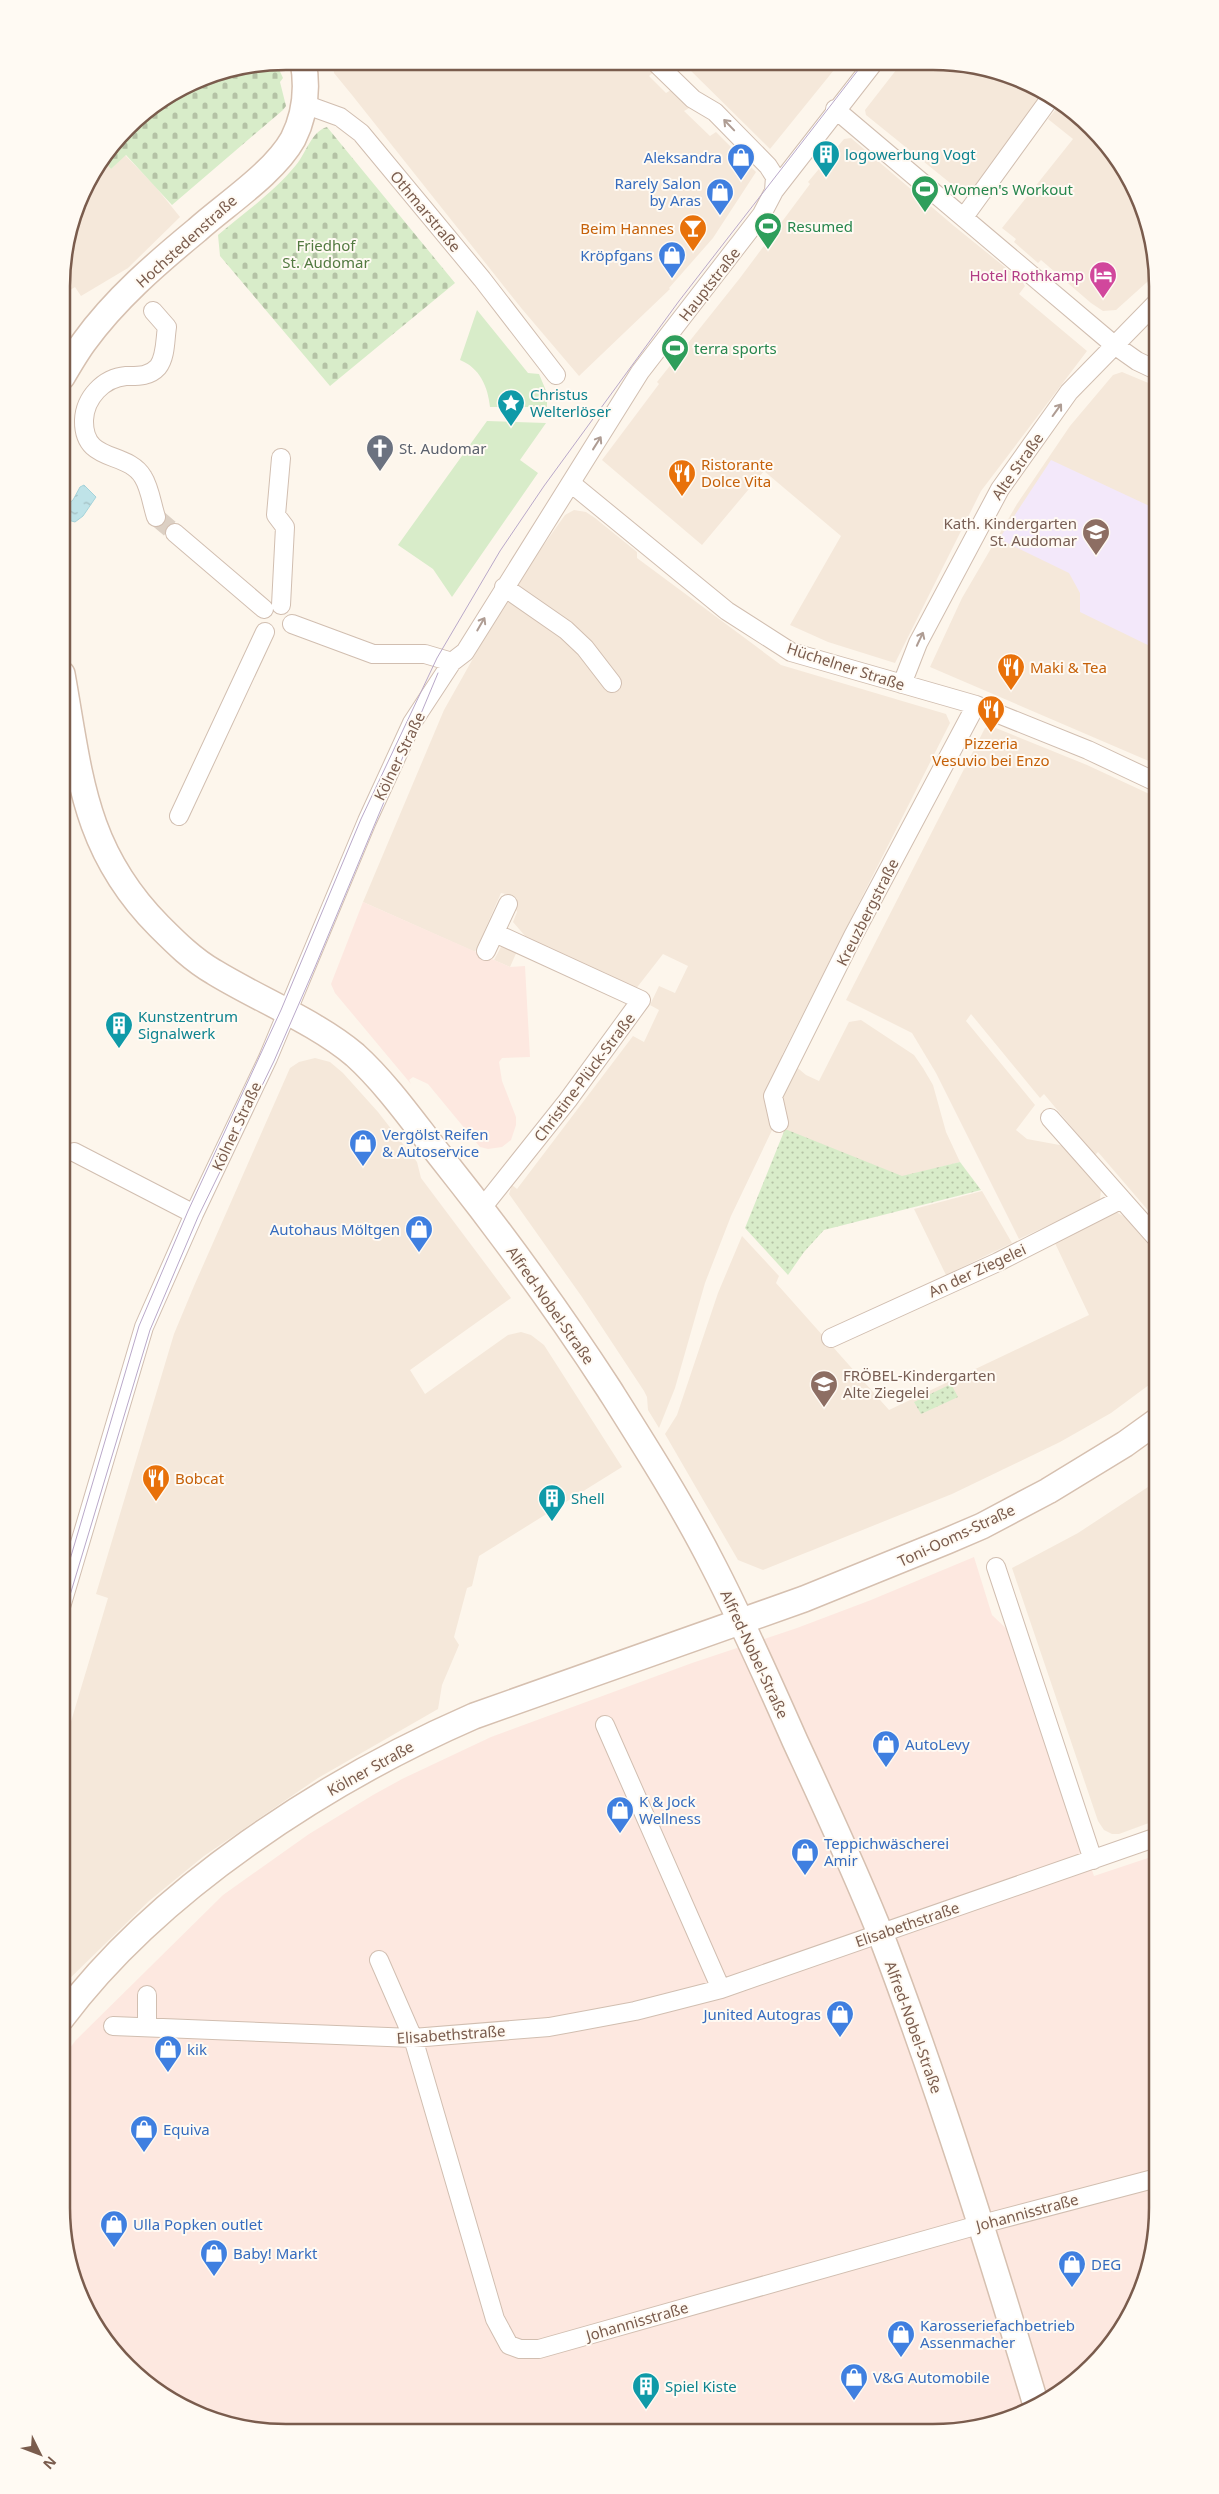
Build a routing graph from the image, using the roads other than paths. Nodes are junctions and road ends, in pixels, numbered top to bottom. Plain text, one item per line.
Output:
1 (304, 70) edge
2 (664, 70) edge
3 (868, 70) edge
4 (1047, 103) edge
5 (304, 104) junction
6 (835, 109) junction
7 (774, 191) junction
8 (964, 217) junction
9 (138, 282) junction
10 (153, 311) dead end
11 (1149, 311) edge
12 (70, 336) edge
13 (1114, 344) junction
14 (70, 364) edge
15 (1149, 367) edge
16 (556, 375) dead end
17 (281, 458) dead end
18 (572, 484) junction
19 (156, 517) tunnel mouth
20 (175, 533) tunnel mouth
21 (504, 587) junction
22 (272, 607) junction
23 (292, 624) junction
24 (265, 632) junction
25 (452, 662) junction
26 (612, 682) dead end
27 (902, 684) junction
28 (976, 705) junction
29 (70, 720) edge
30 (1149, 779) edge
31 (179, 816) dead end
32 (508, 904) dead end
33 (495, 933) junction
34 (486, 952) dead end
35 (287, 1013) junction
36 (1050, 1118) dead end
37 (779, 1123) dead end
38 (74, 1152) dead end
39 (1122, 1199) junction
40 (482, 1208) junction
41 (194, 1214) junction
42 (1149, 1230) edge
43 (831, 1338) dead end
44 (1149, 1427) edge
45 (996, 1567) dead end
46 (70, 1577) edge
47 (741, 1621) junction
48 (605, 1725) dead end
49 (1149, 1840) edge
50 (1094, 1860) junction
51 (880, 1933) junction
52 (380, 1960) dead end
53 (721, 1989) junction
54 (147, 1995) dead end
55 (70, 2008) edge
56 (113, 2026) dead end
57 (147, 2027) junction
58 (413, 2038) junction
59 (1149, 2180) edge
60 (982, 2224) junction
61 (1034, 2399) edge

1 - 5 street
7 -> 2 street
3 - 6 street, Hauptstraße
4 - 8 street
5 - 9 street, Hochstedenstraße
5 - 16 street, Othmarstraße
6 - 7 street, Hauptstraße
6 - 8 street
18 -> 7 street, Hauptstraße
8 - 13 street
9 - 12 street
9 - 14 street, Hochstedenstraße
10 - 19 street
11 - 13 street, Alte Straße
13 - 15 street
27 -> 13 street, Alte Straße
17 - 22 street
18 - 21 street, Kölner Straße
18 - 27 street, Hüchelner Straße
20 - 22 street
25 -> 21 street, Kölner Straße
21 - 26 street
22 - 23 street
22 - 24 street
23 - 24 street
23 - 25 street
24 - 31 street
25 - 35 street, Kölner Straße
27 - 28 street, Hüchelner Straße
28 - 30 street, Hüchelner Straße
28 - 37 street, Kreuzbergstraße
29 - 35 street
32 - 33 street
33 - 34 street
33 - 40 street, Christine-Plück-Straße
35 - 40 street, Alfred-Nobel-Straße
35 - 41 street, Kölner Straße
36 - 39 street
38 - 41 street
39 - 42 street
39 - 43 street, An der Ziegelei
40 - 47 street, Alfred-Nobel-Straße
41 - 46 street, Kölner Straße
44 - 47 street, Toni-Ooms-Straße
45 - 50 street
47 - 51 street, Alfred-Nobel-Straße
47 - 55 street, Kölner Straße
48 - 53 street
49 - 50 street, Elisabethstraße
50 - 51 street, Elisabethstraße
51 - 53 street, Elisabethstraße
51 - 60 street, Alfred-Nobel-Straße
52 - 58 street, Johannisstraße
53 - 58 street, Elisabethstraße
54 - 57 street
56 - 57 street, Elisabethstraße
57 - 58 street, Elisabethstraße
58 - 60 street, Johannisstraße
59 - 60 street, Johannisstraße
60 - 61 street, Alfred-Nobel-Straße

